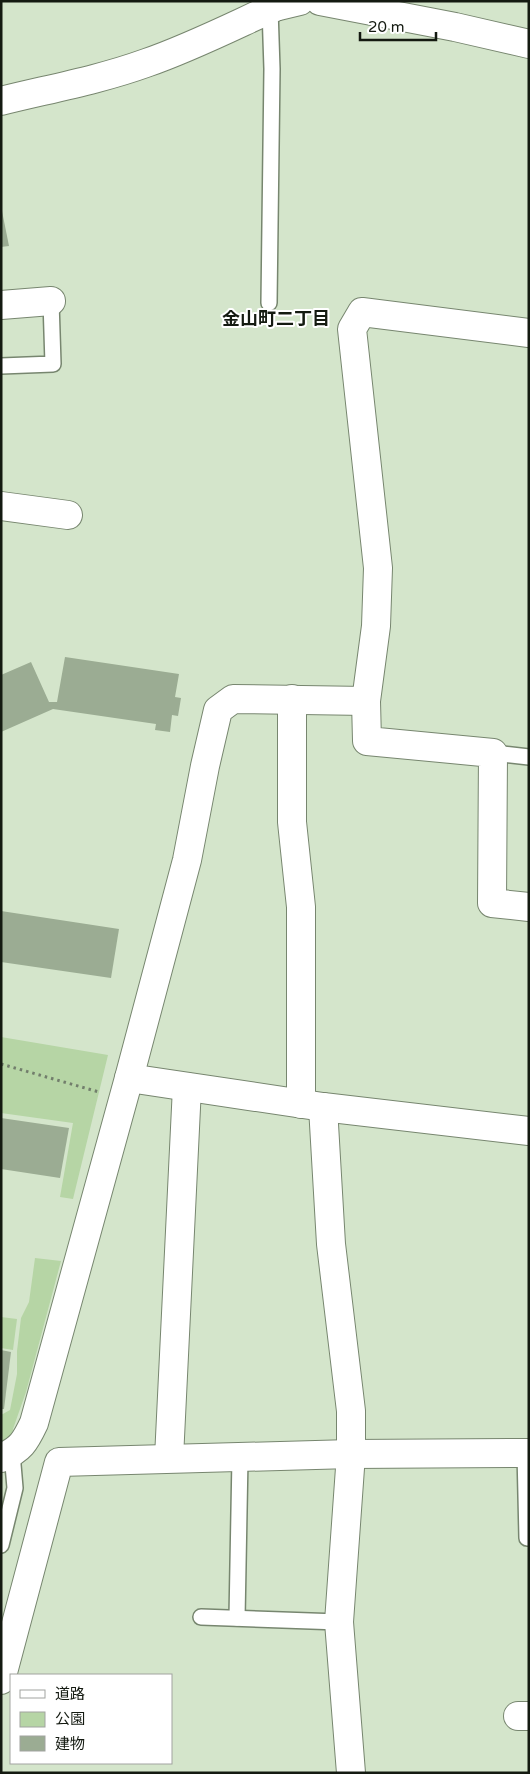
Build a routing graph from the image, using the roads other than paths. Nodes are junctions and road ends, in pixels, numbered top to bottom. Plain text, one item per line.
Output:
1 (320, 1) edge
2 (279, 4) edge
3 (529, 44) edge
4 (1, 101) edge
5 (51, 301) joint
6 (269, 303) dead end
7 (1, 306) edge
8 (529, 332) edge
9 (1, 366) edge
10 (1, 506) edge
11 (68, 515) dead end
12 (292, 699) junction
13 (366, 701) junction
14 (492, 753) junction
15 (529, 757) edge
16 (529, 907) edge
17 (129, 1078) junction
18 (188, 1087) junction
19 (312, 1105) junction
20 (529, 1131) edge
21 (527, 1453) edge
22 (350, 1454) junction
23 (7, 1456) edge
24 (169, 1458) junction
25 (240, 1458) junction
26 (529, 1538) edge
27 (1, 1545) edge
28 (201, 1617) dead end
29 (237, 1618) junction
30 (339, 1622) junction
31 (1, 1680) edge
32 (351, 1773) edge

1 - 3 street
2 - 4 street
2 - 6 lane
5 - 7 street
5 - 9 lane
8 - 13 street
10 - 11 street
12 - 13 street
12 - 17 street
12 - 19 street
13 - 14 street
14 - 15 lane
14 - 16 street
17 - 18 street
17 - 23 street
18 - 19 street
18 - 24 street
19 - 20 street
19 - 22 street
21 - 22 street
21 - 26 lane
22 - 25 street
22 - 30 street
23 - 27 lane
24 - 25 street
24 - 31 street
25 - 29 lane
28 - 29 lane
29 - 30 lane
30 - 32 street

